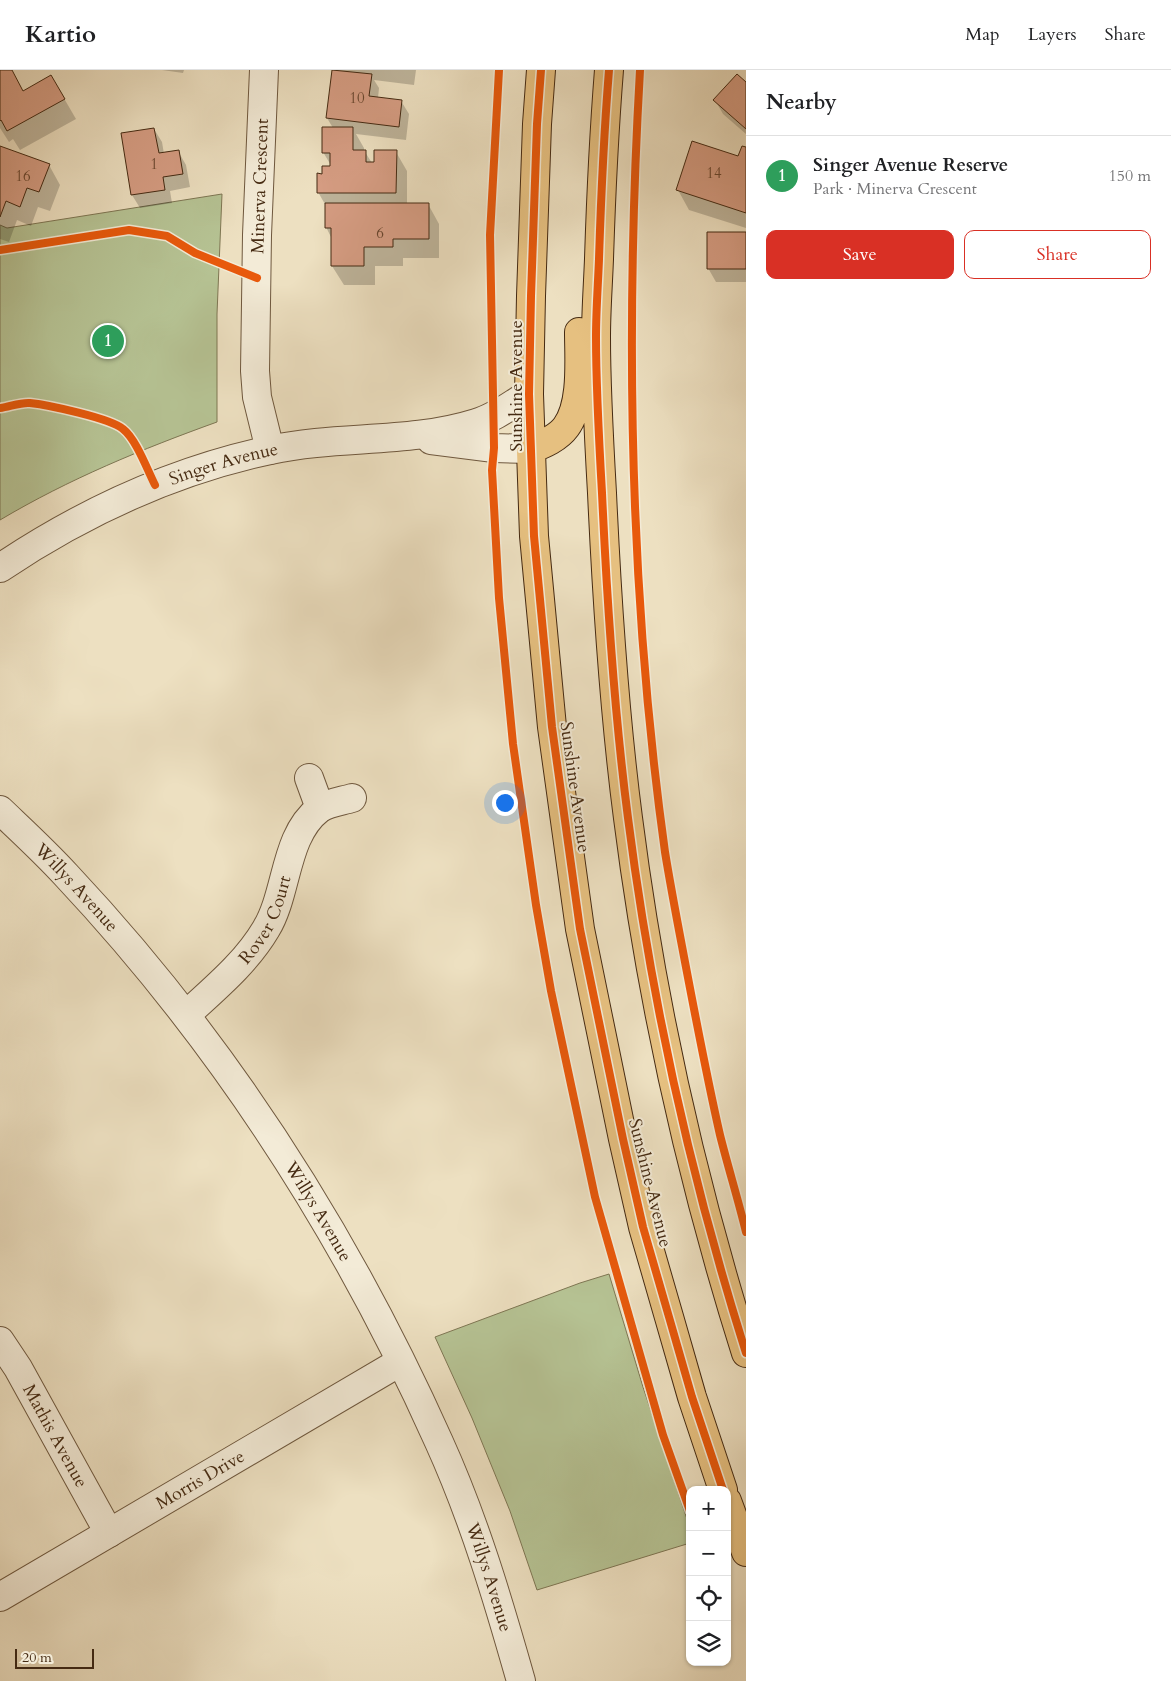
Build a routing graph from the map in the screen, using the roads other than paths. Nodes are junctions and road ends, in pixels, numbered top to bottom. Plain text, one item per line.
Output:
1 (264, 70) edge
2 (541, 70) edge
3 (609, 70) edge
4 (603, 158) junction
5 (529, 394) junction
6 (407, 438) junction
7 (531, 449) junction
8 (270, 450) junction
9 (0, 568) edge
10 (309, 778) dead end
11 (352, 798) dead end
12 (320, 808) junction
13 (0, 810) edge
14 (186, 1015) junction
15 (0, 1341) edge
16 (746, 1353) edge
17 (400, 1362) junction
18 (722, 1486) edge
19 (731, 1512) edge
20 (109, 1533) junction
21 (746, 1552) edge
22 (0, 1598) edge
23 (521, 1681) edge

1 - 8 street, Minerva Crescent
2 - 5 main road, Sunshine Avenue
3 - 4 main road
4 - 7 main road
4 - 16 main road
5 - 6 street, Singer Avenue
5 - 7 main road, Sunshine Avenue
6 - 7 street, Singer Avenue
6 - 8 street, Singer Avenue
7 - 18 main road, Sunshine Avenue
8 - 9 street, Singer Avenue
10 - 12 street
11 - 12 street
12 - 14 street, Rover Court
13 - 14 street, Willys Avenue
14 - 17 street, Willys Avenue
15 - 20 street, Mathis Avenue
17 - 20 street, Morris Drive
17 - 23 street, Willys Avenue
19 - 21 main road
20 - 22 street, Morris Drive

